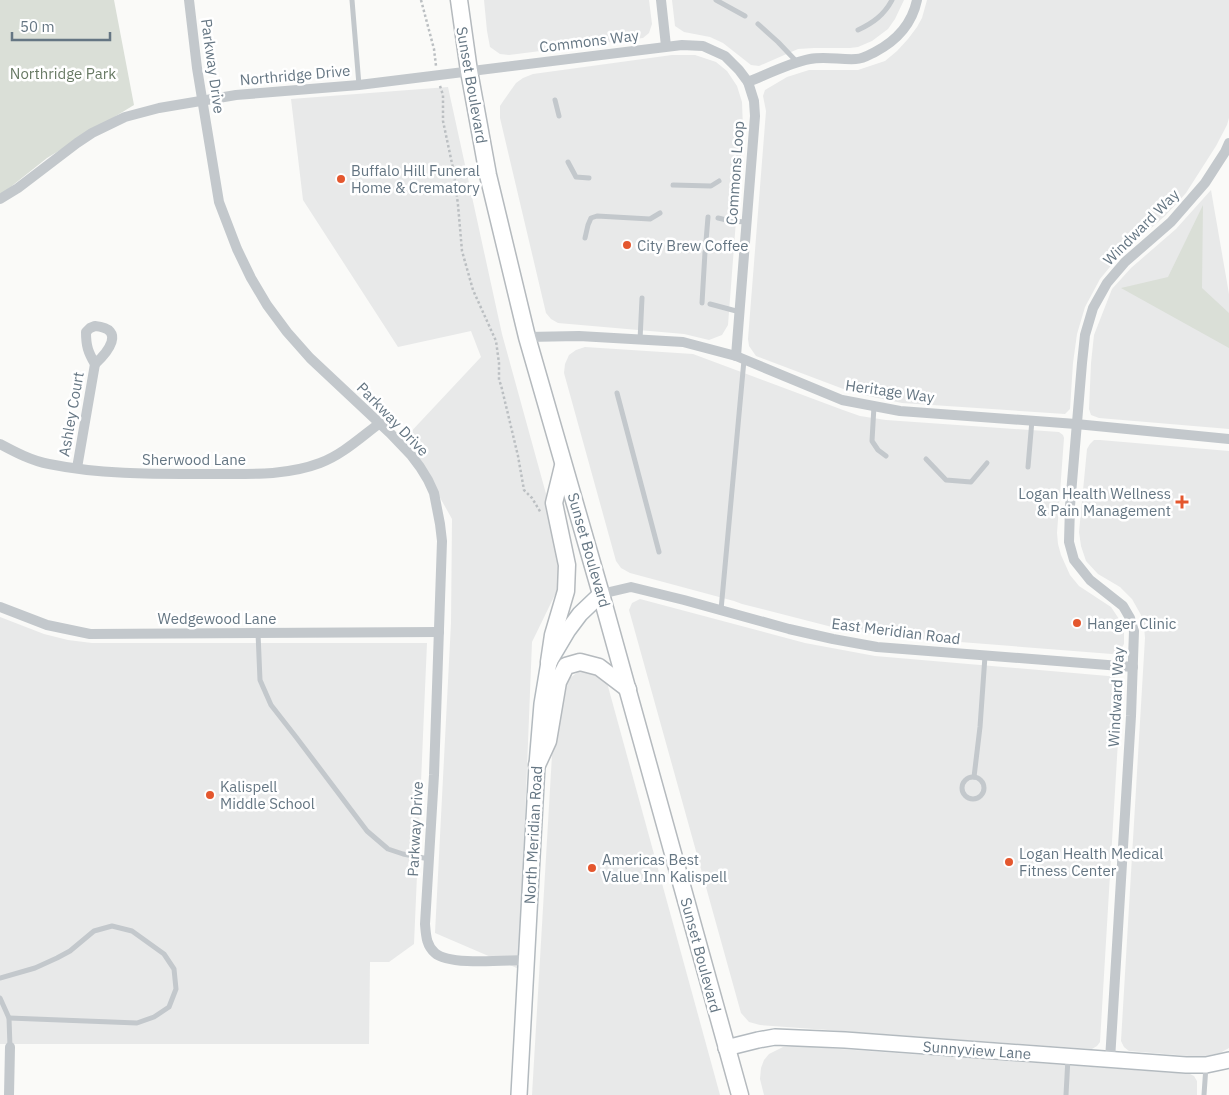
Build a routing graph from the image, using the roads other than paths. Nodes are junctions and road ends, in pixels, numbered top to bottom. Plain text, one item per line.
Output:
1 (189, 0) edge
2 (352, 0) edge
3 (459, 0) edge
4 (661, 0) edge
5 (716, 0) edge
6 (892, 0) edge
7 (917, 0) edge
8 (745, 16) dead end
9 (758, 24) dead end
10 (858, 30) dead end
11 (666, 46) junction
12 (797, 62) junction
13 (468, 71) junction
14 (748, 82) junction
15 (359, 85) junction
16 (202, 100) junction
17 (555, 100) dead end
18 (559, 116) dead end
19 (1229, 143) edge
20 (568, 162) dead end
21 (589, 178) dead end
22 (719, 181) dead end
23 (673, 185) dead end
24 (0, 199) edge
25 (660, 213) dead end
26 (708, 217) dead end
27 (718, 218) dead end
28 (746, 222) junction
29 (585, 238) dead end
30 (706, 241) dead end
31 (705, 252) dead end
32 (642, 298) dead end
33 (702, 303) dead end
34 (710, 304) dead end
35 (740, 312) junction
36 (527, 337) junction
37 (640, 340) junction
38 (740, 358) junction
39 (95, 364) dead end
40 (617, 393) dead end
41 (874, 406) junction
42 (1032, 420) junction
43 (380, 423) junction
44 (1076, 424) junction
45 (1229, 439) edge
46 (0, 444) edge
47 (886, 456) dead end
48 (926, 458) dead end
49 (564, 463) junction
50 (987, 463) dead end
51 (1028, 467) dead end
52 (77, 468) junction
53 (659, 552) dead end
54 (602, 594) junction
55 (0, 607) edge
56 (721, 610) junction
57 (439, 632) junction
58 (258, 633) junction
59 (985, 656) junction
60 (549, 662) junction
61 (1133, 667) junction
62 (628, 689) junction
63 (536, 765) junction
64 (974, 777) junction
65 (429, 859) junction
66 (526, 960) junction
67 (0, 978) edge
68 (0, 998) edge
69 (8, 1018) junction
70 (10, 1047) joint
71 (726, 1048) junction
72 (1068, 1057) junction
73 (1110, 1060) junction
74 (1229, 1060) edge
75 (1206, 1065) junction
76 (9, 1095) edge
77 (518, 1095) edge
78 (740, 1095) edge
79 (1066, 1095) edge
80 (1204, 1095) edge

1 - 16 street, Parkway Drive
2 - 15 lane
3 - 13 main road, Sunset Boulevard
4 - 11 street
5 - 8 lane
6 - 10 lane
7 - 12 street
9 - 12 lane
11 - 13 street, Commons Way
11 - 14 street, Commons Loop
12 - 14 street
13 - 15 street, Northridge Drive
13 - 36 main road, Sunset Boulevard
14 - 28 street, Commons Loop
15 - 16 street, Northridge Drive
16 - 24 street, Northridge Drive
16 - 43 street, Parkway Drive
17 - 18 lane
19 - 44 street, Windward Way
20 - 21 lane
22 - 23 lane
25 - 29 lane
26 - 30 lane
27 - 28 lane
28 - 35 street, Commons Loop
31 - 33 lane
32 - 37 lane
34 - 35 lane
35 - 38 street, Commons Loop
36 - 37 street, Heritage Way
36 - 49 main road, Sunset Boulevard
37 - 38 street, Heritage Way
38 - 41 street, Heritage Way
38 - 56 lane
39 - 52 street, Ashley Court
40 - 53 lane
41 - 42 street, Heritage Way
41 - 47 lane
42 - 44 street, Heritage Way
42 - 51 lane
43 - 52 street, Sherwood Lane
43 - 57 street, Parkway Drive
44 - 45 street, Heritage Way
44 - 61 street, Windward Way
46 - 52 street, Sherwood Lane
48 - 50 lane
49 - 54 main road, Sunset Boulevard
49 - 60 main road
54 - 56 street, East Meridian Road
54 - 60 main road, North Meridian Road
54 - 62 main road, Sunset Boulevard
55 - 58 street, Wedgewood Lane
56 - 59 street, East Meridian Road
57 - 58 street, Wedgewood Lane
57 - 65 street, Parkway Drive
58 - 65 lane
59 - 61 street, East Meridian Road
59 - 64 lane
60 - 63 main road, North Meridian Road
61 - 73 street, Windward Way
62 - 63 main road
62 - 71 main road, Sunset Boulevard
63 - 66 main road, North Meridian Road
64 - 64 lane
65 - 66 street, Parkway Drive
66 - 77 main road, North Meridian Road
67 - 69 lane
68 - 69 lane
69 - 70 lane
70 - 76 street
71 - 72 main road, Sunnyview Lane
71 - 78 main road, Sunset Boulevard
72 - 73 main road, Sunnyview Lane
72 - 79 lane
73 - 75 main road, Sunnyview Lane
74 - 75 main road, Sunnyview Lane
75 - 80 lane

